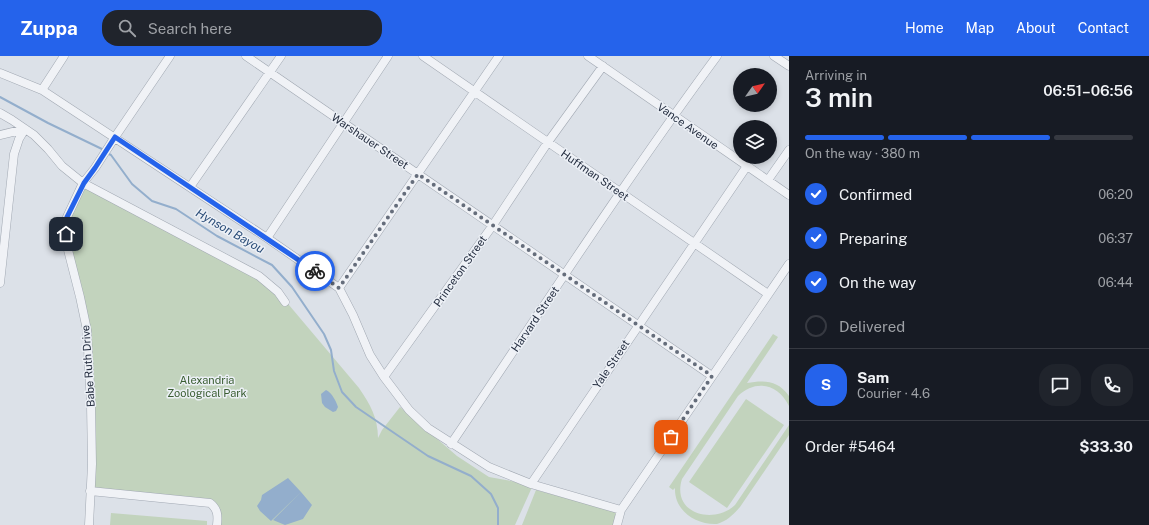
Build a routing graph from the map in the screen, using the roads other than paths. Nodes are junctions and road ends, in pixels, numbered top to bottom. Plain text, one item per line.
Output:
1 (64, 56) edge
2 (170, 56) edge
3 (246, 56) edge
4 (281, 56) edge
5 (388, 56) edge
6 (423, 56) edge
7 (499, 56) edge
8 (588, 56) edge
9 (717, 56) edge
10 (774, 56) edge
11 (603, 66) junction
12 (789, 66) edge
13 (270, 72) junction
14 (0, 73) edge
15 (42, 90) junction
16 (474, 92) junction
17 (0, 113) edge
18 (674, 115) junction
19 (343, 122) junction
20 (25, 129) junction
21 (0, 135) edge
22 (115, 137) junction
23 (548, 142) junction
24 (789, 150) edge
25 (748, 166) junction
26 (418, 174) junction
27 (768, 180) junction
28 (84, 183) junction
29 (190, 187) junction
30 (620, 192) junction
31 (789, 195) edge
32 (493, 225) junction
33 (267, 238) junction
34 (694, 244) junction
35 (789, 264) edge
36 (565, 275) junction
37 (0, 283) edge
38 (339, 288) junction
39 (768, 294) junction
40 (285, 302) dead end
41 (638, 325) junction
42 (712, 376) junction
43 (384, 378) junction
44 (451, 444) junction
45 (531, 484) junction
46 (90, 491) junction
47 (621, 510) junction
48 (89, 525) edge
49 (217, 525) edge
50 (617, 525) edge

1 - 15 street
2 - 22 street, Babe Ruth Drive
3 - 13 street, Warshauer Street
4 - 13 street
5 - 19 street
6 - 16 street, Huffman Street
7 - 16 street
8 - 11 street, Vance Avenue
9 - 18 street, Harvard Street
10 - 12 street
11 - 18 street, Vance Avenue
11 - 23 street, Princeton Street
13 - 19 street, Warshauer Street
13 - 29 street
14 - 15 street
15 - 22 street
16 - 23 street, Huffman Street
16 - 26 street
17 - 20 street
18 - 25 street, Vance Avenue
18 - 30 street, Harvard Street
19 - 26 street, Warshauer Street
19 - 33 street
20 - 21 street
20 - 28 street
20 - 37 street
22 - 28 street, Babe Ruth Drive
22 - 29 street
23 - 30 street, Huffman Street
23 - 32 street, Princeton Street
24 - 27 street
25 - 27 street, Vance Avenue
25 - 34 street, Yale Street
26 - 32 street, Warshauer Street
26 - 38 street
27 - 31 street, Vance Avenue
28 - 40 street
28 - 46 street, Babe Ruth Drive
29 - 33 street
30 - 34 street, Huffman Street
30 - 36 street, Harvard Street
32 - 36 street, Warshauer Street
32 - 43 street, Princeton Street
33 - 38 street
34 - 39 street, Huffman Street
34 - 41 street, Yale Street
35 - 39 street
36 - 41 street, Warshauer Street
36 - 44 street, Harvard Street
38 - 43 street
39 - 42 street
41 - 42 street, Warshauer Street
41 - 45 street, Yale Street
42 - 47 street
43 - 44 street
44 - 45 street
45 - 47 street
46 - 48 street, Babe Ruth Drive
46 - 49 street
47 - 50 street

